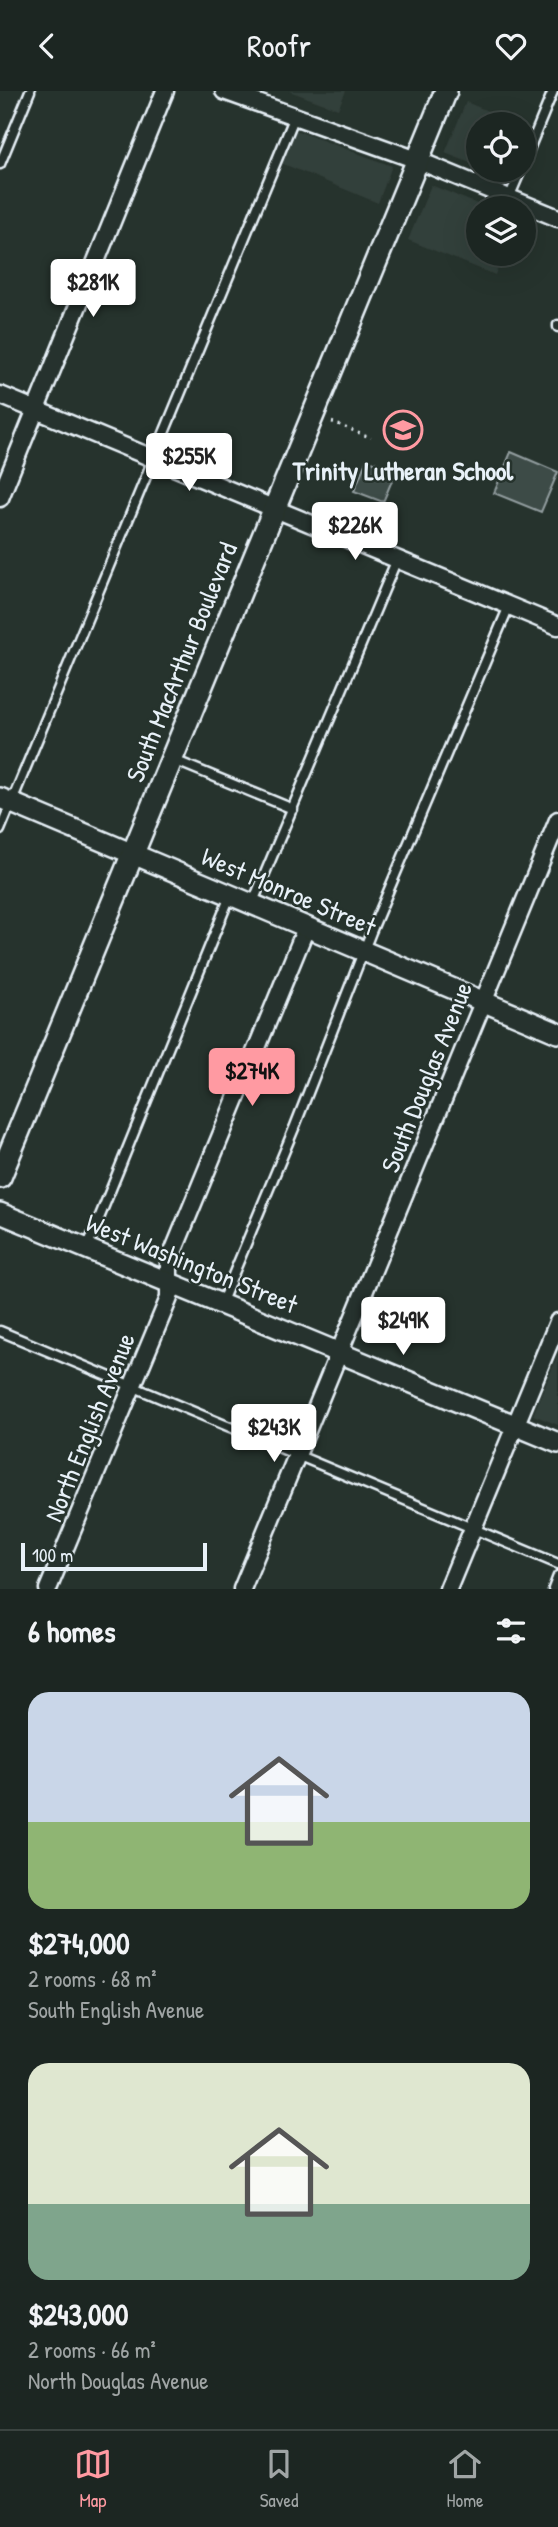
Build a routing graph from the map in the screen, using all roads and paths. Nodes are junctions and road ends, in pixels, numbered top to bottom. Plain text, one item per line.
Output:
1 (30, 91) edge
2 (165, 91) edge
3 (224, 91) edge
4 (446, 91) edge
5 (553, 91) edge
6 (295, 117) junction
7 (536, 132) edge
8 (417, 160) junction
9 (0, 164) edge
10 (504, 196) edge
11 (536, 209) edge
12 (558, 218) edge
13 (0, 395) edge
14 (36, 410) junction
15 (332, 422) dead end
16 (371, 438) dead end
17 (153, 459) junction
18 (0, 498) edge
19 (274, 508) junction
20 (397, 559) junction
21 (509, 606) junction
22 (558, 626) edge
23 (172, 759) junction
24 (6, 800) edge
25 (293, 809) junction
26 (558, 820) edge
27 (0, 830) edge
28 (132, 853) junction
29 (230, 896) junction
30 (251, 905) junction
31 (306, 928) junction
32 (363, 951) junction
33 (484, 1000) junction
34 (558, 1033) edge
35 (0, 1177) edge
36 (0, 1213) edge
37 (87, 1248) junction
38 (167, 1282) junction
39 (221, 1304) junction
40 (558, 1322) edge
41 (0, 1331) edge
42 (340, 1352) junction
43 (132, 1387) junction
44 (516, 1426) junction
45 (558, 1443) edge
46 (298, 1454) junction
47 (474, 1528) junction
48 (558, 1564) edge
49 (558, 1576) edge
50 (48, 1589) edge
51 (242, 1589) edge
52 (449, 1589) edge
53 (553, 1589) edge

1 - 9 lane
2 - 14 street
3 - 6 street
4 - 8 main road, South MacArthur Boulevard
5 - 7 lane
6 - 8 street
6 - 17 lane
8 - 10 street
8 - 19 main road, South MacArthur Boulevard
11 - 12 street
13 - 14 street
14 - 17 street
14 - 18 street
15 - 16 path
17 - 19 street
17 - 24 lane
19 - 20 street
19 - 23 main road, South MacArthur Boulevard
20 - 21 street
20 - 25 lane
21 - 22 street
21 - 32 lane
23 - 25 lane
23 - 28 main road, South MacArthur Boulevard
24 - 27 lane
24 - 28 street, West Monroe Street
25 - 30 lane
26 - 33 street, South Douglas Avenue
28 - 29 street, West Monroe Street
28 - 35 main road, South MacArthur Boulevard
29 - 30 street, West Monroe Street
29 - 37 lane
30 - 31 street, West Monroe Street
31 - 32 street, West Monroe Street
31 - 38 street, North English Avenue
32 - 33 street, West Monroe Street
32 - 39 lane
33 - 34 street, West Monroe Street
33 - 42 street, South Douglas Avenue
36 - 37 street, West Washington Street
37 - 38 street, West Washington Street
38 - 39 street, West Washington Street
38 - 43 street, North English Avenue
39 - 42 street, West Washington Street
40 - 44 street
41 - 43 lane
42 - 44 street, West Washington Street
42 - 46 street, South Douglas Avenue
43 - 46 lane
43 - 50 street, North English Avenue
44 - 45 street, West Washington Street
44 - 47 street
46 - 47 lane
46 - 51 street, South Douglas Avenue
47 - 48 lane
47 - 52 street
49 - 53 lane

